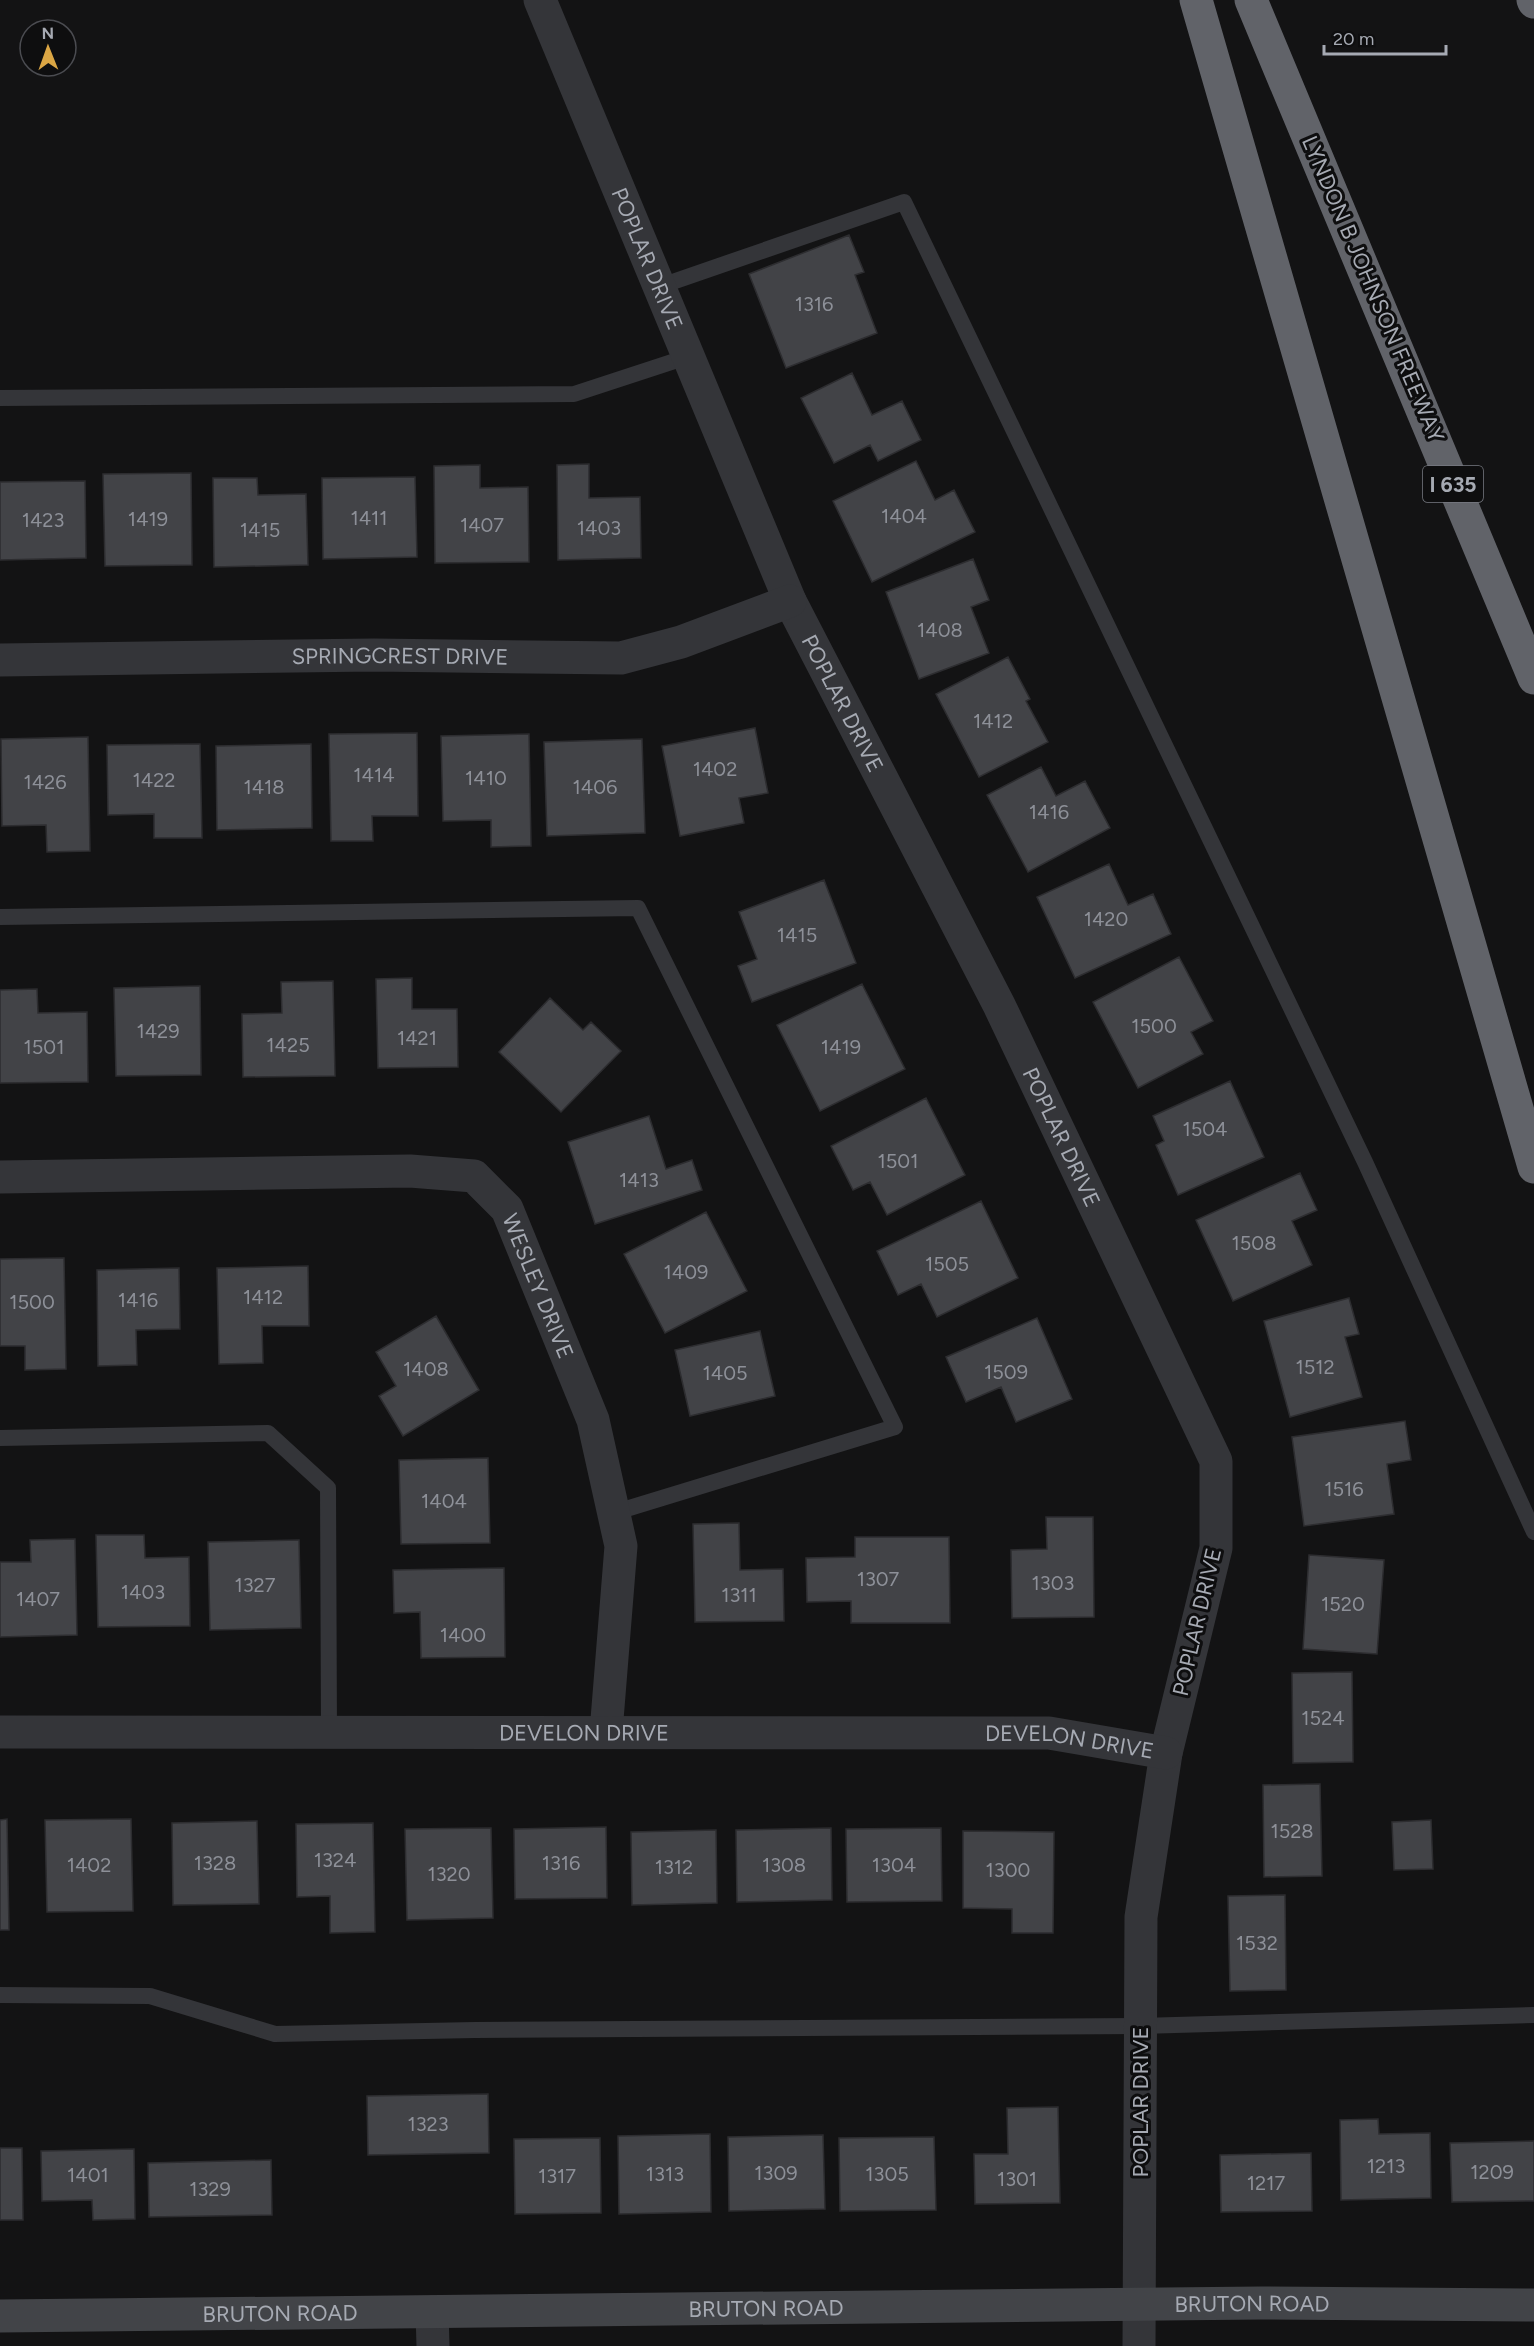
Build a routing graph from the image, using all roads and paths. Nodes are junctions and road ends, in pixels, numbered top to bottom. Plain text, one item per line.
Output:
1 (540, 0) edge
2 (1196, 0) edge
3 (1251, 0) edge
4 (658, 287) junction
5 (687, 357) junction
6 (0, 398) edge
7 (790, 601) junction
8 (0, 660) edge
9 (1534, 678) edge
10 (0, 917) edge
11 (1534, 1167) edge
12 (0, 1177) edge
13 (0, 1438) edge
14 (613, 1513) junction
15 (1534, 1532) edge
16 (0, 1732) edge
17 (328, 1732) junction
18 (606, 1732) junction
19 (1166, 1753) junction
20 (0, 1995) edge
21 (1534, 2015) edge
22 (1140, 2026) junction
23 (1140, 2304) junction
24 (1534, 2305) edge
25 (432, 2312) junction
26 (0, 2316) edge
27 (433, 2346) edge
28 (1139, 2346) edge

1 - 4 street, POPLAR DRIVE
2 - 11 highway
3 - 9 highway, LYNDON B JOHNSON FREEWAY / I 635
4 - 5 street, POPLAR DRIVE
4 - 15 lane
5 - 6 lane
5 - 7 street, POPLAR DRIVE
7 - 8 street, SPRINGCREST DRIVE
7 - 19 street, POPLAR DRIVE
10 - 14 lane
12 - 14 street, WESLEY DRIVE
13 - 17 lane
14 - 18 street, WESLEY DRIVE
16 - 17 street, DEVELON DRIVE
17 - 18 street, DEVELON DRIVE
18 - 19 street, DEVELON DRIVE
19 - 22 street, POPLAR DRIVE
20 - 22 lane
21 - 22 lane
22 - 23 street, POPLAR DRIVE
23 - 24 main road, BRUTON ROAD
23 - 25 main road, BRUTON ROAD
23 - 28 street, POPLAR DRIVE
25 - 26 main road, BRUTON ROAD
25 - 27 street

